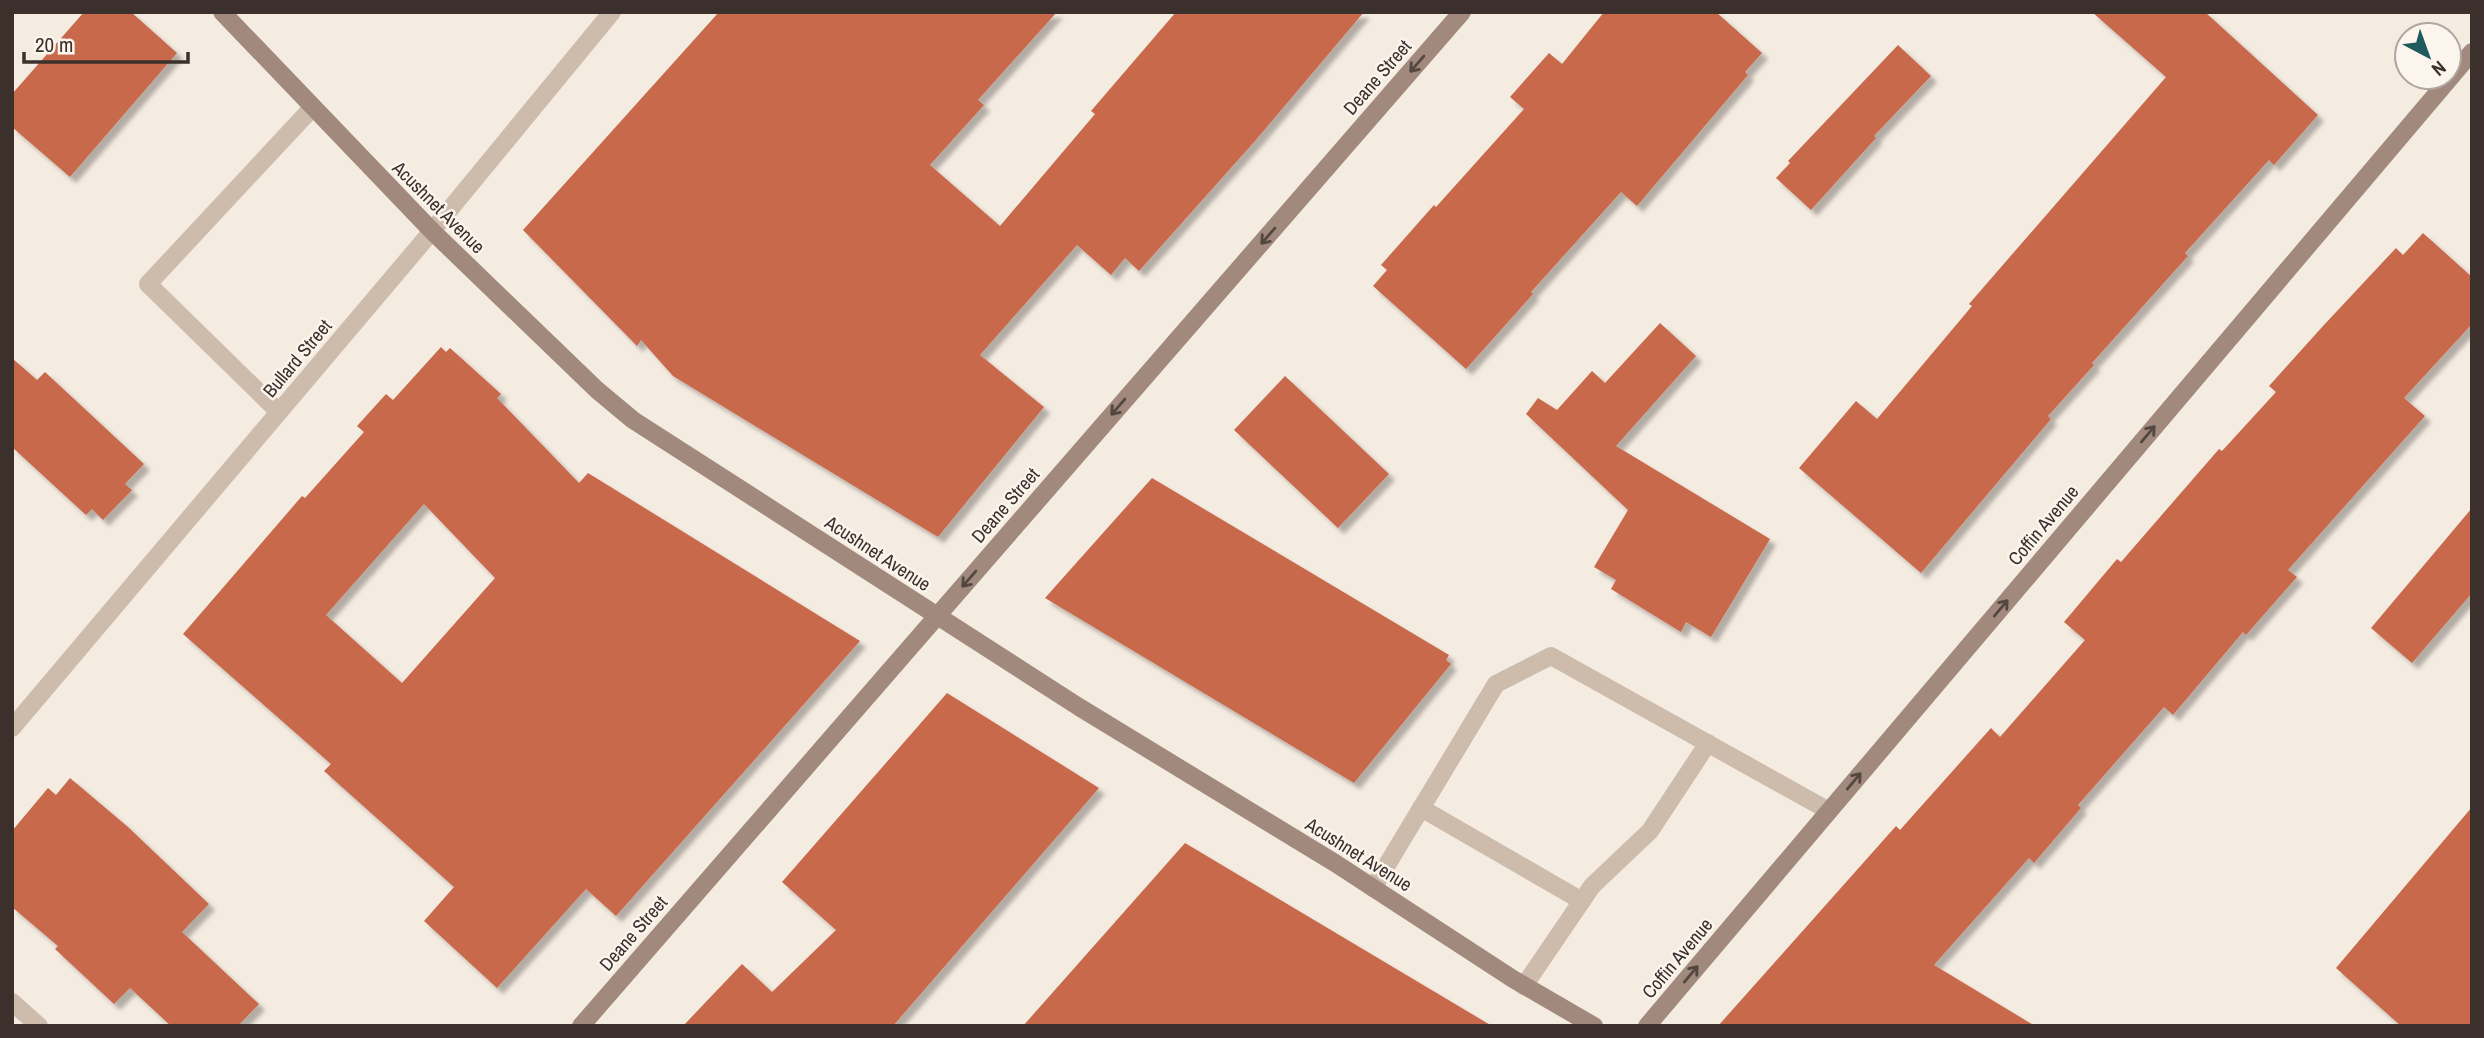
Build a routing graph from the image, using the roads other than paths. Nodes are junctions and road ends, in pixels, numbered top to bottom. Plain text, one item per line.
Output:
1 (222, 12) edge
2 (612, 12) edge
3 (1462, 12) edge
4 (2472, 52) edge
5 (313, 107) junction
6 (432, 231) junction
7 (279, 412) junction
8 (937, 616) junction
9 (12, 728) edge
10 (1708, 743) junction
11 (1421, 808) junction
12 (1829, 811) junction
13 (1373, 888) junction
14 (1582, 901) junction
15 (1524, 986) junction
16 (12, 1002) edge
17 (39, 1026) edge
18 (581, 1026) edge
19 (1594, 1026) edge
20 (1647, 1026) edge

1 - 5 main road, Acushnet Avenue
2 - 6 street, Bullard Street
3 -> 8 main road, Deane Street
12 -> 4 main road, Coffin Avenue
5 - 6 main road, Acushnet Avenue
5 - 7 street
6 - 7 street, Bullard Street
6 - 8 main road, Acushnet Avenue
7 - 9 street, Bullard Street
8 - 13 main road, Acushnet Avenue
8 - 18 main road, Deane Street
10 - 11 street
10 - 12 street
10 - 14 street
11 - 13 street
11 - 14 street
20 -> 12 main road, Coffin Avenue
13 - 15 main road, Acushnet Avenue
14 - 15 street
15 - 19 main road, Acushnet Avenue
16 - 17 street

